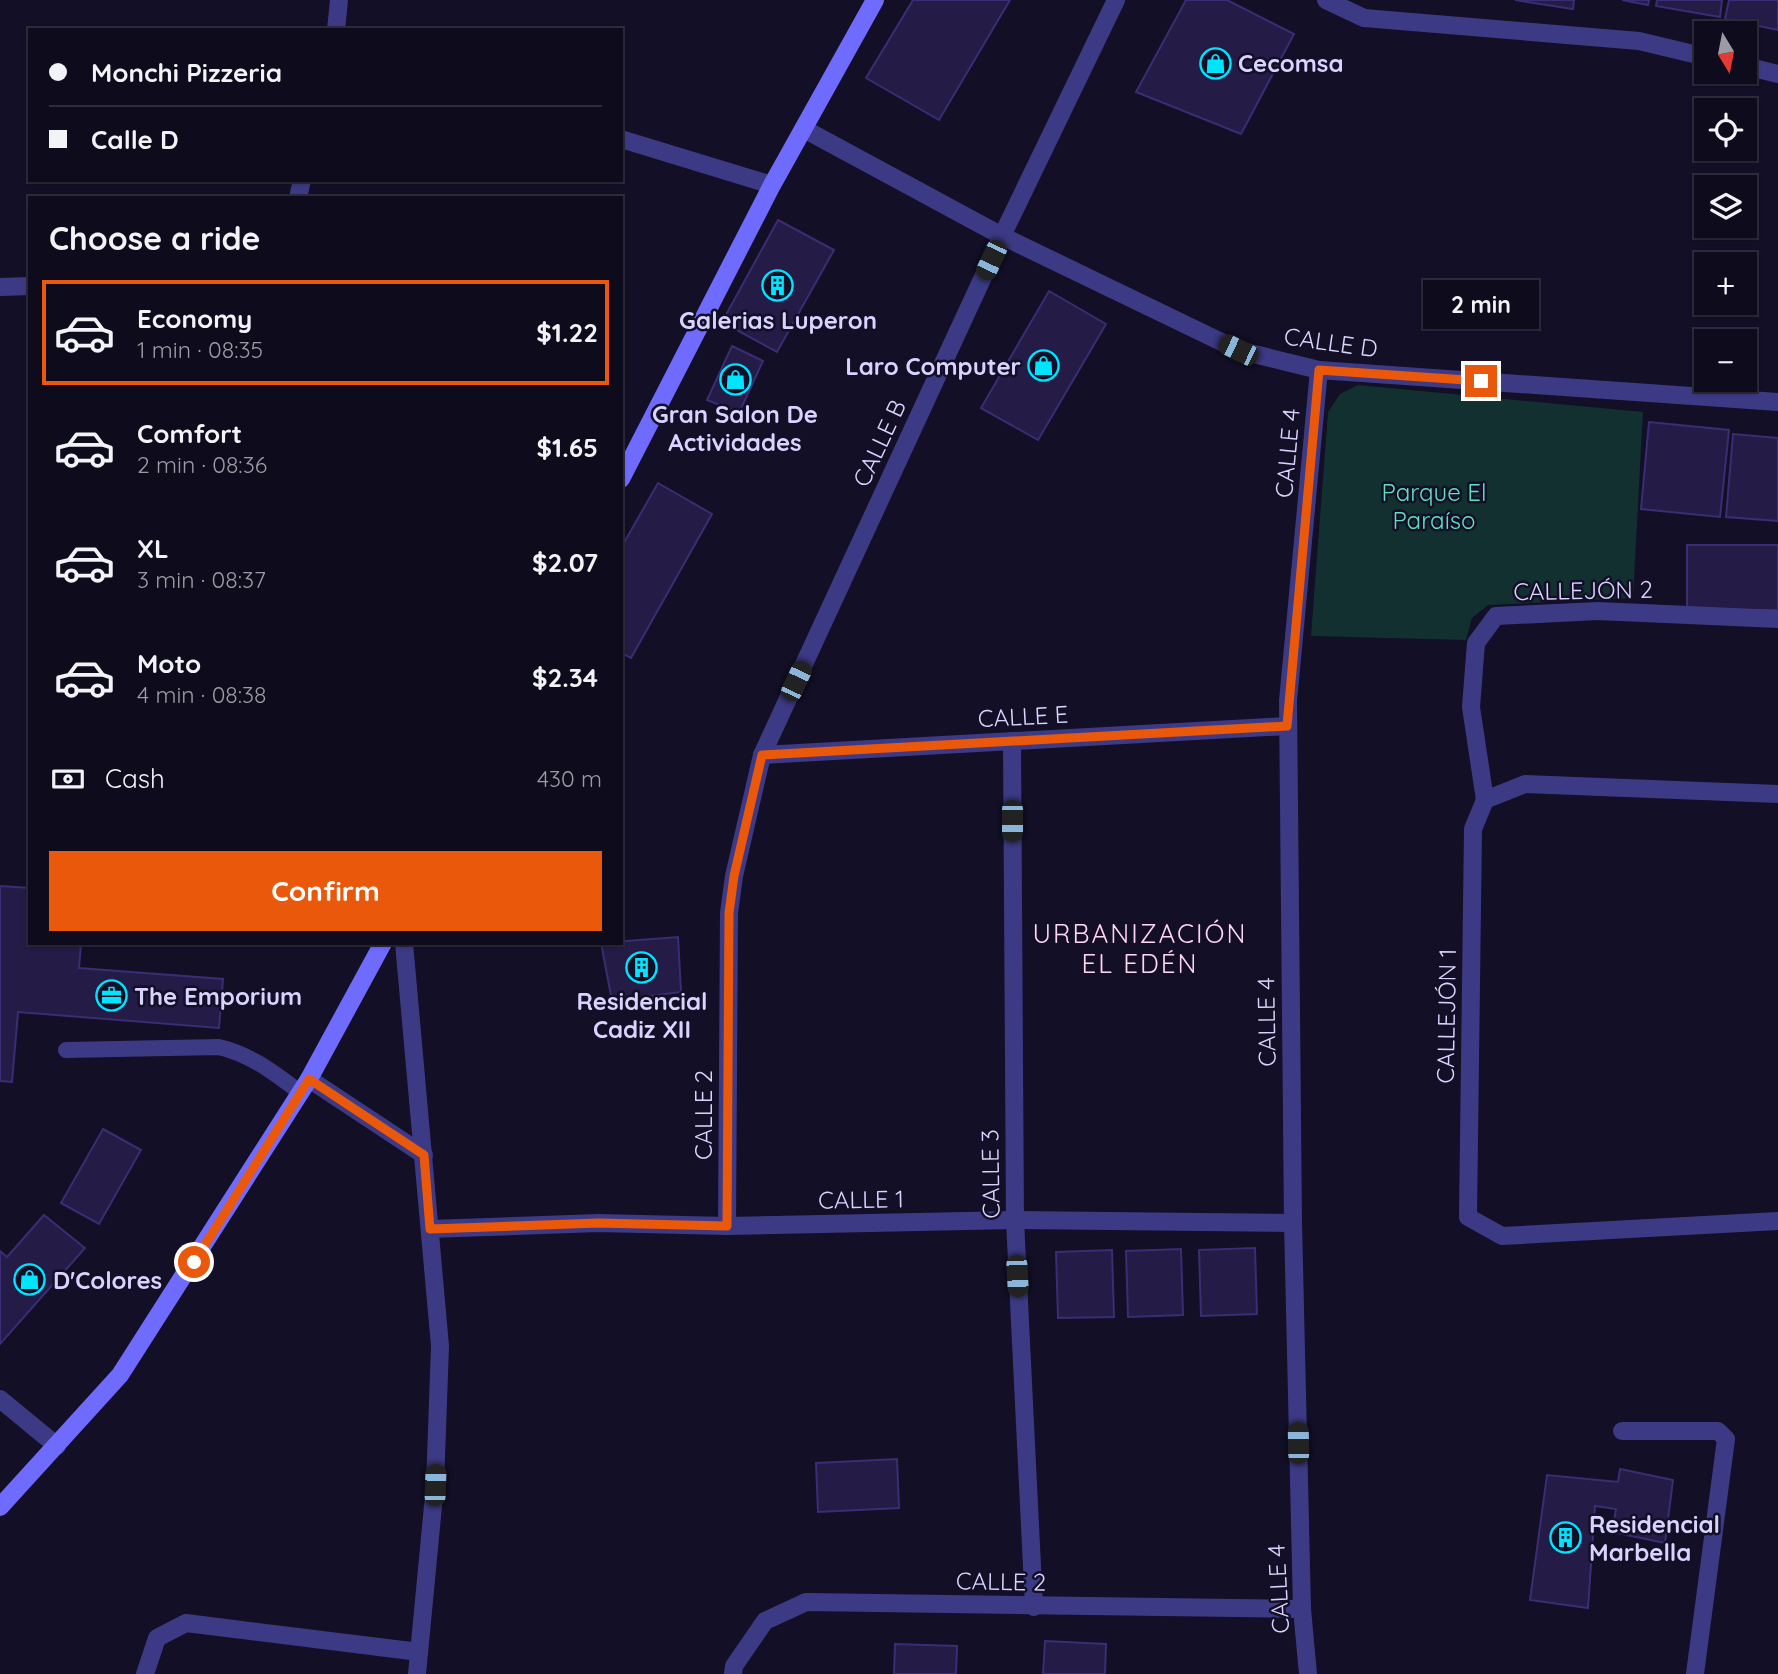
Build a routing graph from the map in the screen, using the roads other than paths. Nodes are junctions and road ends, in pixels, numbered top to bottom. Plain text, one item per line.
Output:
1 (339, 0) edge
2 (875, 0) edge
3 (1116, 0) edge
4 (1326, 0) edge
5 (337, 28) edge
6 (1694, 54) edge
7 (1757, 69) edge
8 (1778, 74) edge
9 (804, 129) junction
10 (623, 140) edge
11 (772, 185) junction
12 (1002, 236) junction
13 (0, 286) edge
14 (28, 286) edge
15 (1319, 370) junction
16 (1778, 402) edge
17 (623, 475) edge
18 (1778, 619) edge
19 (1287, 726) junction
20 (1012, 741) junction
21 (762, 755) junction
22 (1778, 794) edge
23 (1485, 800) junction
24 (382, 945) edge
25 (404, 945) edge
26 (66, 1050) dead end
27 (305, 1086) junction
28 (424, 1155) junction
29 (1015, 1220) junction
30 (1778, 1221) edge
31 (1293, 1223) junction
32 (727, 1226) junction
33 (430, 1229) junction
34 (0, 1399) edge
35 (1622, 1431) dead end
36 (57, 1446) junction
37 (0, 1507) edge
38 (1034, 1607) junction
39 (1302, 1609) junction
40 (419, 1652) junction
41 (145, 1674) edge
42 (417, 1674) edge
43 (733, 1674) edge
44 (1308, 1674) edge
45 (1695, 1674) edge

1 - 5 street
2 - 9 main road
3 - 12 street, CALLE B
4 - 6 street
7 - 8 street
9 - 11 main road
9 - 12 street, CALLE D
10 - 11 street
11 - 17 main road
12 - 15 street, CALLE D
12 - 21 street, CALLE B
13 - 14 street
15 - 16 street, CALLE D
15 - 19 street, CALLE 4
18 - 23 street, CALLEJÓN 2
19 - 20 street, CALLE E
19 - 31 street, CALLE 4
20 - 21 street, CALLE E
20 - 29 street, CALLE 3
21 - 32 street, CALLE 2
22 - 23 street
23 - 30 street, CALLEJÓN 1
24 - 27 main road
25 - 28 street
26 - 27 lane
27 - 28 street
27 - 36 main road
28 - 33 street
29 - 31 street, CALLE 1
29 - 32 street, CALLE 1
29 - 38 street, CALLE 3
31 - 39 street, CALLE 4
32 - 33 street, CALLE 1
33 - 40 street
34 - 36 street
35 - 45 street
36 - 37 main road
38 - 39 street, CALLE 2
38 - 43 street, CALLE 2
39 - 44 street, CALLE 4
40 - 41 street
40 - 42 street

